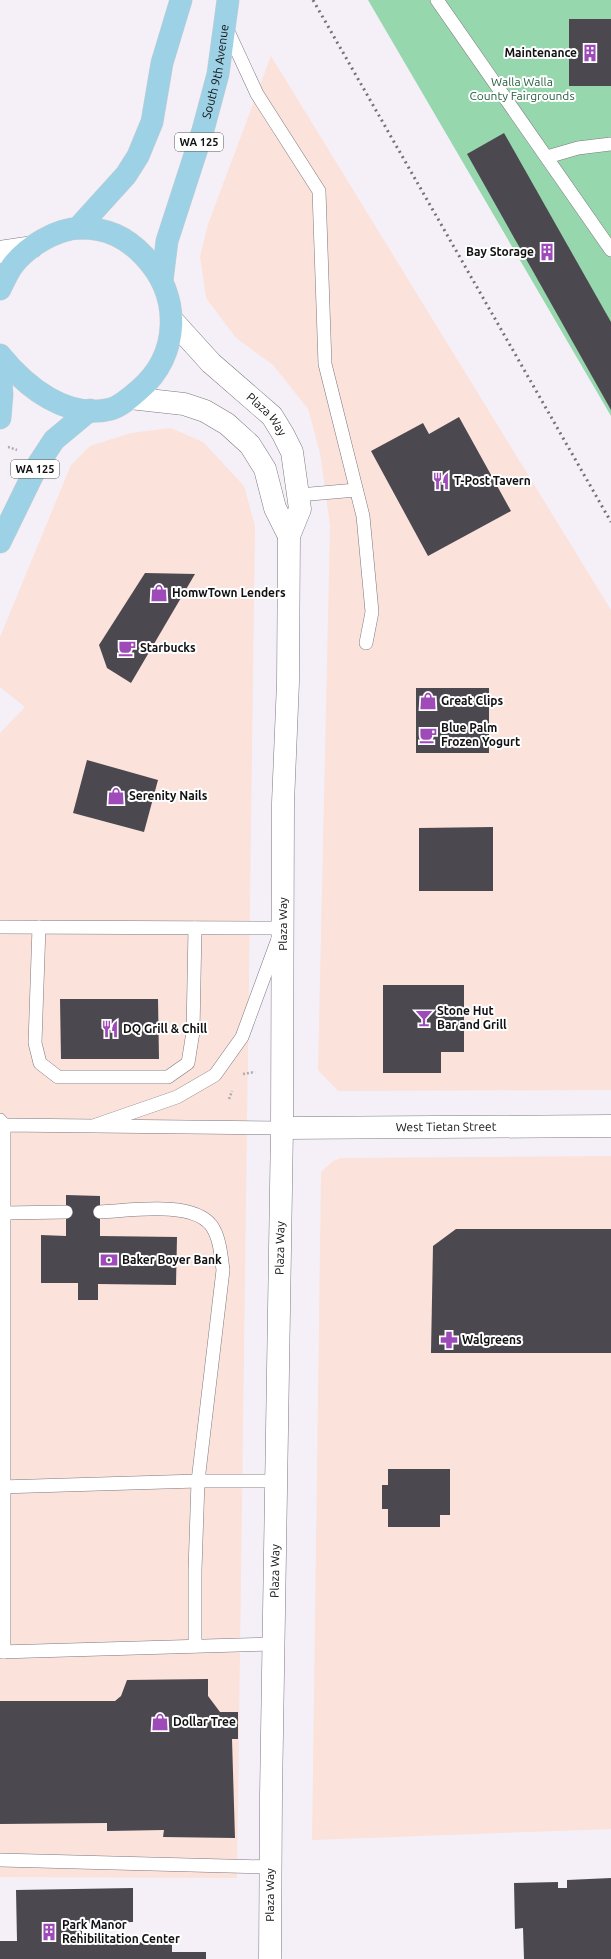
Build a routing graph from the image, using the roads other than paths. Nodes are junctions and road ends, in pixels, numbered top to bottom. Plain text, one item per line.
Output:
1 (180, 0) edge
2 (228, 0) edge
3 (437, 0) edge
4 (225, 25) junction
5 (611, 144) edge
6 (547, 157) junction
7 (78, 228) junction
8 (606, 235) edge
9 (32, 248) junction
10 (611, 250) edge
11 (0, 252) edge
12 (162, 281) junction
13 (0, 289) edge
14 (172, 320) junction
15 (0, 355) edge
16 (0, 371) edge
17 (130, 398) junction
18 (90, 410) junction
19 (0, 418) edge
20 (356, 490) junction
21 (299, 495) junction
22 (289, 536) junction
23 (0, 542) edge
24 (366, 642) dead end
25 (0, 926) edge
26 (39, 927) junction
27 (195, 928) junction
28 (282, 928) junction
29 (1, 1124) edge
30 (96, 1125) junction
31 (611, 1126) edge
32 (282, 1128) junction
33 (4, 1212) junction
34 (66, 1212) dead end
35 (100, 1212) dead end
36 (198, 1481) junction
37 (276, 1481) junction
38 (2, 1487) edge
39 (274, 1644) junction
40 (195, 1646) junction
41 (2, 1652) edge
42 (0, 1860) edge
43 (270, 1867) junction
44 (270, 1959) edge

1 - 7 main road
2 - 4 main road, South 9th Avenue / WA 125
3 - 6 lane
4 - 12 main road, South 9th Avenue / WA 125
4 - 20 lane
5 - 6 lane
6 - 8 lane
7 - 9 main road, WA 125
7 - 12 main road, WA 125
8 - 10 lane
9 - 11 main road
9 - 13 main road, WA 125
12 - 14 main road, WA 125
14 - 17 main road, WA 125
14 - 21 main road, Plaza Way
15 - 18 main road, WA 125
16 - 19 main road
17 - 18 main road, WA 125
17 - 22 main road, Plaza Way
18 - 23 main road, WA 125
20 - 21 lane
20 - 24 lane
21 - 22 main road, Plaza Way
22 - 28 main road, Plaza Way
25 - 26 lane
26 - 27 lane
26 - 27 lane
27 - 28 lane
28 - 30 lane
28 - 32 main road, Plaza Way
29 - 30 lane
29 - 33 lane
30 - 32 lane
31 - 32 main road, West Tietan Street
32 - 37 main road, Plaza Way
33 - 34 lane
33 - 38 lane
35 - 36 lane
36 - 37 lane
36 - 38 lane
36 - 40 lane
37 - 39 main road, Plaza Way
38 - 41 lane
39 - 40 lane
39 - 43 main road, Plaza Way
40 - 41 lane
42 - 43 lane
43 - 44 main road, Plaza Way

